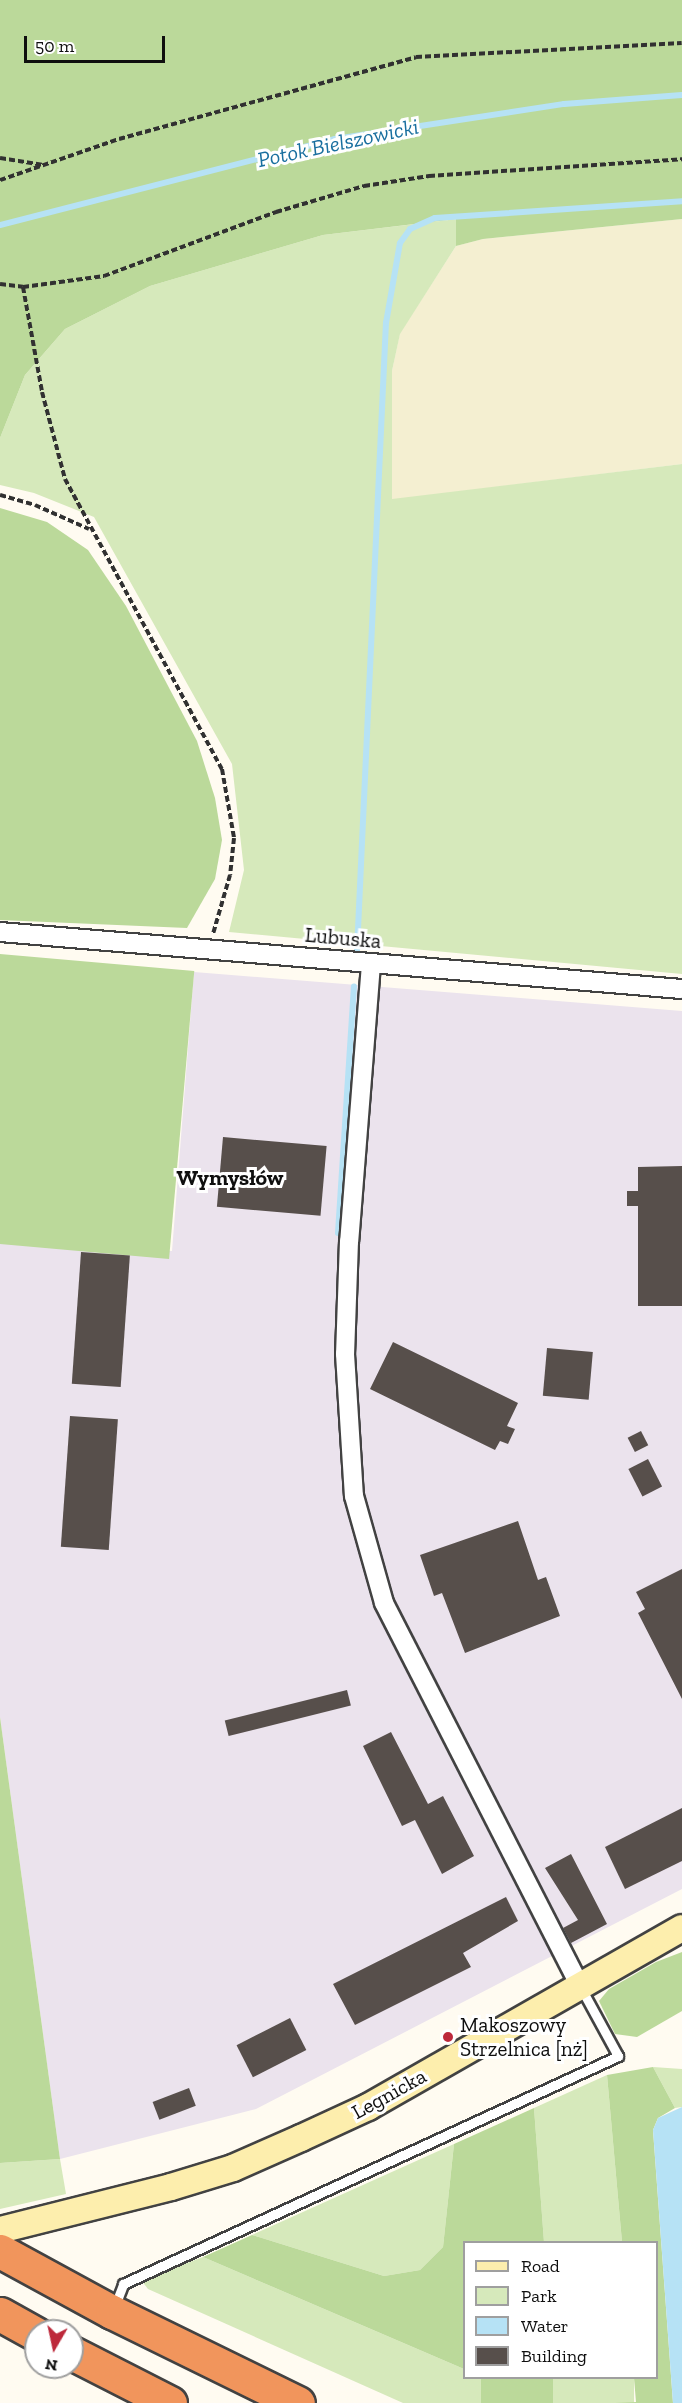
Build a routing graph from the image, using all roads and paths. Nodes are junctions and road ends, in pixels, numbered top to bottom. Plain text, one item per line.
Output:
1 (682, 43) edge
2 (0, 158) edge
3 (682, 159) edge
4 (44, 165) junction
5 (0, 180) edge
6 (0, 284) edge
7 (23, 286) junction
8 (0, 495) edge
9 (89, 530) junction
10 (0, 932) edge
11 (208, 949) junction
12 (371, 964) junction
13 (682, 989) edge
14 (682, 1928) edge
15 (580, 1986) junction
16 (0, 2230) edge
17 (0, 2251) edge
18 (112, 2312) junction
19 (0, 2314) edge
20 (24, 2327) edge
21 (84, 2359) edge
22 (170, 2403) edge
23 (298, 2403) edge

1 - 4 path
2 - 4 path
3 - 7 path
4 - 5 path
6 - 7 path
7 - 9 path
8 - 9 path
9 - 11 path
10 - 11 street, Lubuska
11 - 12 street, Lubuska
12 - 13 street, Lubuska
12 - 15 street
14 - 15 main road, Legnicka
15 - 16 main road, Legnicka
15 - 18 lane
17 - 18 highway
18 - 23 highway
19 - 20 highway
21 - 22 highway

